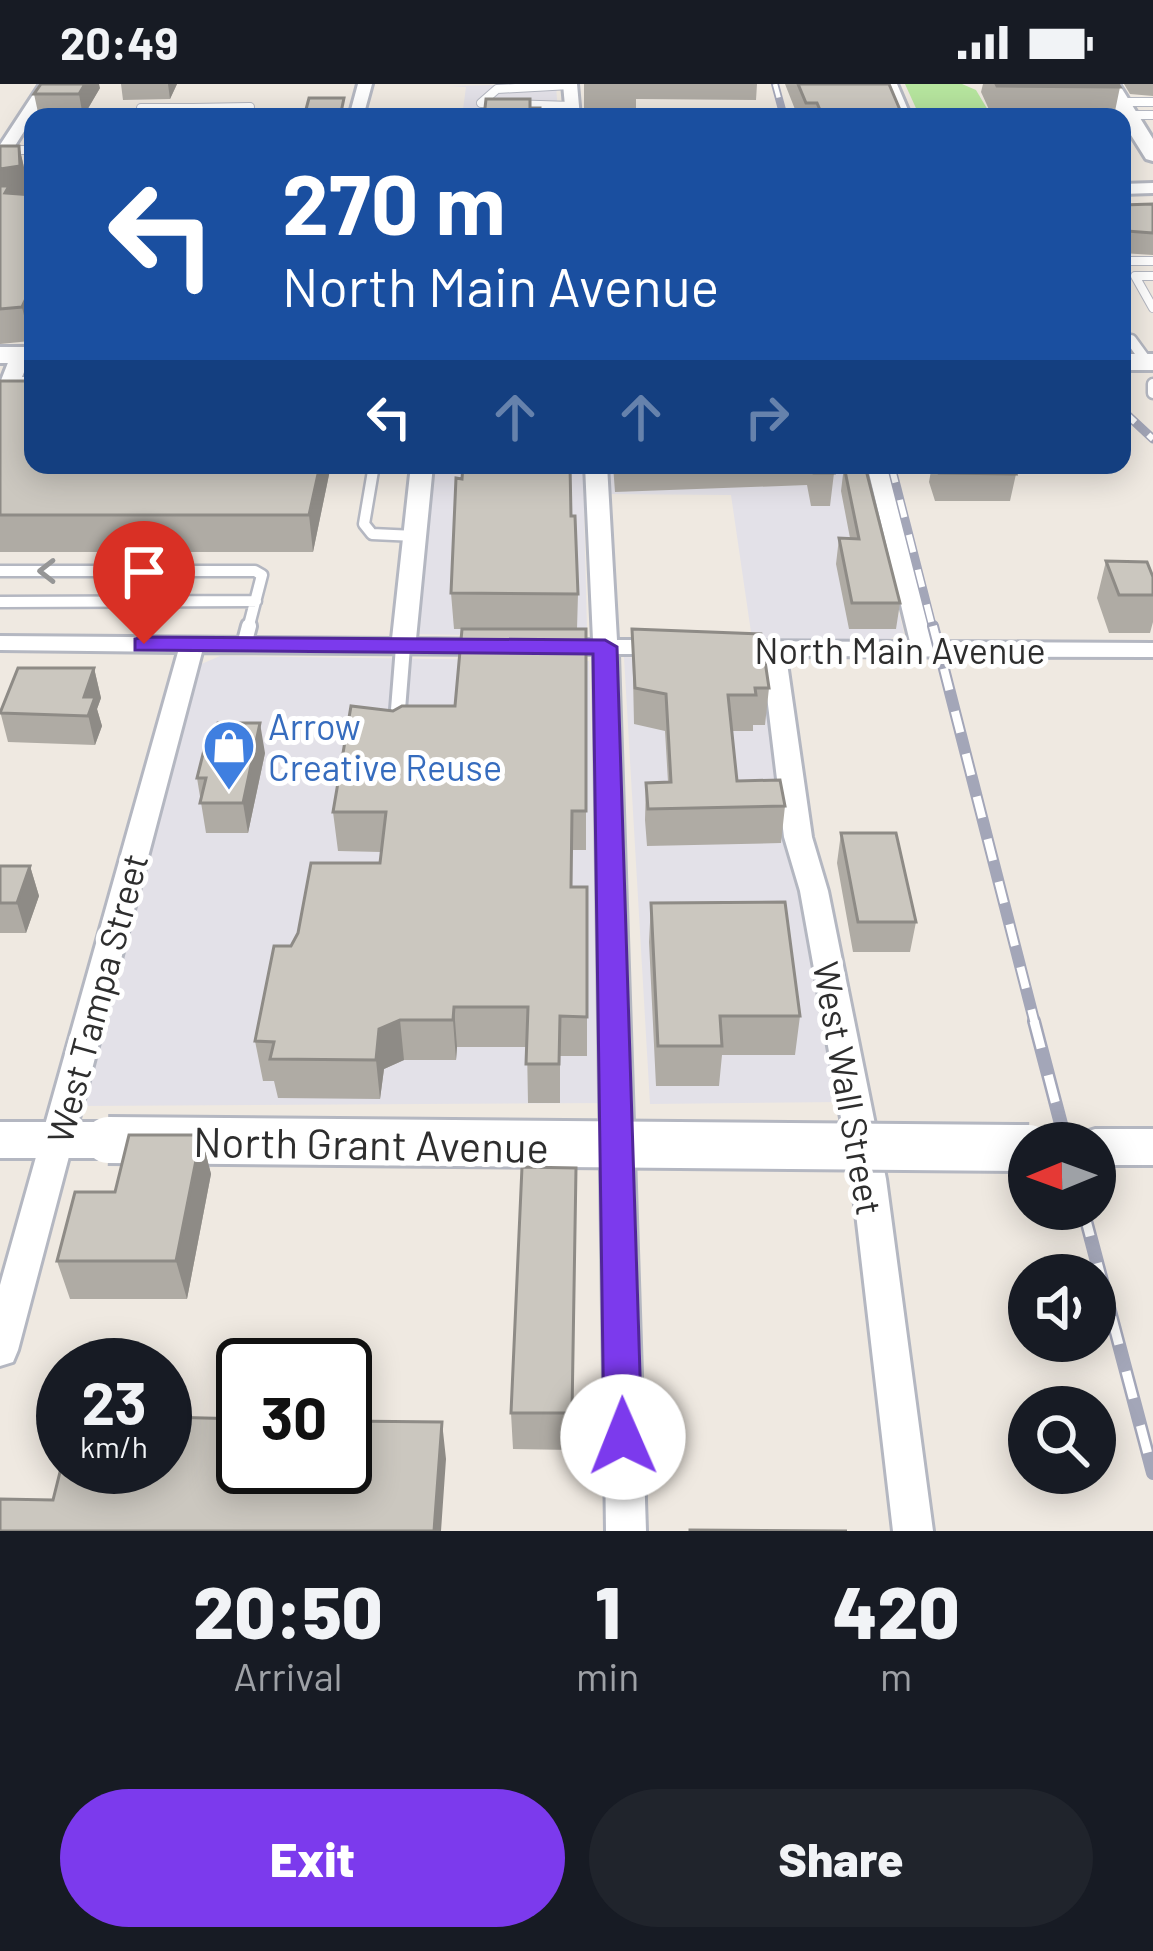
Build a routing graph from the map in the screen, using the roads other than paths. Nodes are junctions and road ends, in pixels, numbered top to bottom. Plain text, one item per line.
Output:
1 (570, 85) edge
2 (534, 86) edge
3 (1153, 102) edge
4 (533, 106) junction
5 (1125, 106) edge
6 (250, 107) dead end
7 (238, 108) edge
8 (549, 108) edge
9 (1131, 116) edge
10 (24, 126) edge
11 (2, 154) edge
12 (1153, 155) edge
13 (1153, 276) edge
14 (1153, 308) edge
15 (18, 355) edge
16 (24, 383) edge
17 (372, 474) edge
18 (421, 474) edge
19 (596, 474) edge
20 (880, 474) edge
21 (415, 536) junction
22 (0, 572) edge
23 (256, 601) junction
24 (0, 602) edge
25 (0, 643) edge
26 (192, 645) junction
27 (244, 645) junction
28 (403, 647) junction
29 (605, 647) junction
30 (773, 648) junction
31 (924, 649) junction
32 (1153, 650) edge
33 (396, 739) edge
34 (0, 1140) edge
35 (58, 1140) junction
36 (1116, 1147) edge
37 (1153, 1147) edge
38 (1008, 1148) edge
39 (0, 1350) edge
40 (626, 1531) edge
41 (913, 1531) edge

1 - 2 lane
2 - 4 lane
2 - 4 lane
3 - 5 lane
4 - 8 lane
6 - 7 lane
9 - 12 main road
10 - 11 street
13 - 14 lane
15 - 16 street
17 - 21 lane
18 - 21 street
19 - 29 street
20 - 31 street
21 - 28 street
23 -> 22 lane
23 - 24 lane
23 - 27 lane
25 - 26 street, North Main Avenue
26 - 27 street, North Main Avenue
26 - 35 street, West Tampa Street
27 - 28 street, North Main Avenue
28 - 29 street, North Main Avenue
28 - 33 lane
29 - 30 street, North Main Avenue
29 - 40 street
30 - 31 street, North Main Avenue
30 - 41 street, West Wall Street
31 - 32 street, North Main Avenue
34 - 35 main road, North Grant Avenue
35 - 38 main road, North Grant Avenue, bridge
35 - 39 street, West Tampa Street
36 - 37 main road

